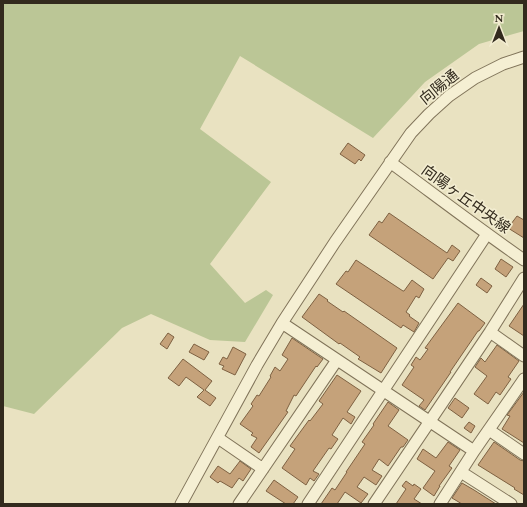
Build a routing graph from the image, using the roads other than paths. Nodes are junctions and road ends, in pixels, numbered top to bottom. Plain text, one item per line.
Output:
1 (524, 56) edge
2 (390, 162) junction
3 (487, 234) junction
4 (524, 260) edge
5 (524, 278) edge
6 (282, 323) junction
7 (490, 332) junction
8 (524, 356) edge
9 (337, 360) junction
10 (524, 379) edge
11 (383, 391) junction
12 (429, 420) junction
13 (489, 430) junction
14 (218, 438) junction
15 (474, 451) junction
16 (524, 454) edge
17 (263, 469) junction
18 (461, 472) junction
19 (443, 503) edge
20 (181, 504) edge
21 (239, 504) edge
22 (308, 504) edge
23 (374, 504) edge
24 (511, 504) edge

1 - 2 street, 向陽通
2 - 3 street, 向陽ヶ丘中央線
2 - 6 street, 向陽通
3 - 4 street, 向陽ヶ丘中央線
3 - 11 street
5 - 7 street
6 - 9 street
6 - 14 street, 向陽通
7 - 8 street
7 - 12 street
9 - 11 street
9 - 17 street
10 - 13 street
11 - 12 street
11 - 22 street
12 - 15 street
12 - 23 street
13 - 15 street
13 - 16 street
14 - 17 street
14 - 20 street, 向陽通
15 - 18 street
17 - 21 street
18 - 19 street
18 - 24 street

